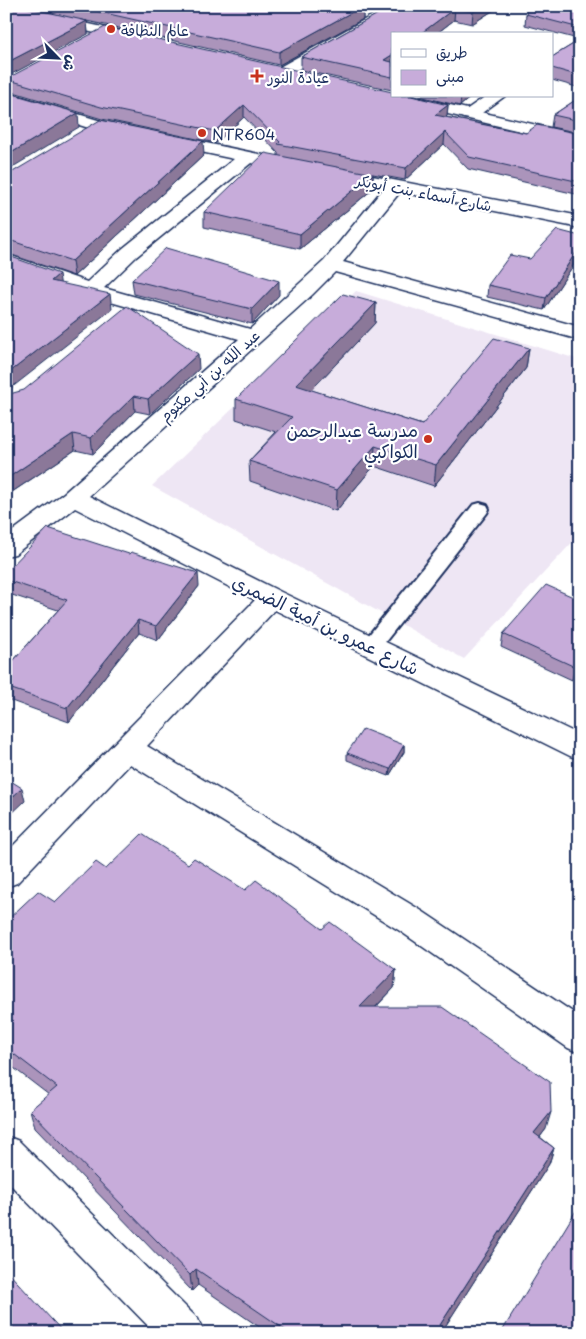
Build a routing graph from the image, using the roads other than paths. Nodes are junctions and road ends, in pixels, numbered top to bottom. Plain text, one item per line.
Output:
1 (400, 6) edge
2 (6, 9) edge
3 (363, 13) edge
4 (381, 17) junction
5 (106, 31) junction
6 (89, 40) edge
7 (152, 42) edge
8 (263, 68) edge
9 (282, 72) junction
10 (300, 76) edge
11 (6, 97) edge
12 (394, 98) edge
13 (494, 98) edge
14 (469, 115) junction
15 (98, 125) junction
16 (81, 135) edge
17 (580, 140) edge
18 (247, 157) junction
19 (395, 186) junction
20 (580, 222) edge
21 (6, 260) edge
22 (331, 265) junction
23 (90, 290) junction
24 (580, 334) edge
25 (252, 336) junction
26 (74, 498) junction
27 (480, 509) dead end
28 (6, 548) edge
29 (272, 598) junction
30 (371, 646) junction
31 (580, 748) edge
32 (128, 749) junction
33 (6, 874) edge
34 (580, 1037) edge
35 (6, 1154) edge
36 (184, 1333) edge

1 - 4 street
2 - 5 street
3 - 4 street
4 - 9 street
5 - 6 street
5 - 7 street
8 - 9 street
9 - 10 street
11 - 15 street, شارع أسماء بنت أبوبكر
12 - 14 street
13 - 14 street
14 - 17 street
15 - 16 street
15 - 18 street, شارع أسماء بنت أبوبكر
18 - 19 street, شارع أسماء بنت أبوبكر
18 - 23 street
19 - 20 street, شارع أسماء بنت أبوبكر
19 - 22 street, عبد الله بن أبي مكتوم
21 - 23 street
22 - 24 street
22 - 25 street, عبد الله بن أبي مكتوم
23 - 25 street
25 - 26 street, عبد الله بن أبي مكتوم
26 - 28 street, عبد الله بن أبي مكتوم
26 - 29 street, شارع عمرو بن أمية الضمري
27 - 30 lane
29 - 30 street, شارع عمرو بن أمية الضمري
29 - 32 street
30 - 31 street, شارع عمرو بن أمية الضمري
32 - 33 street
32 - 34 street
35 - 36 street

